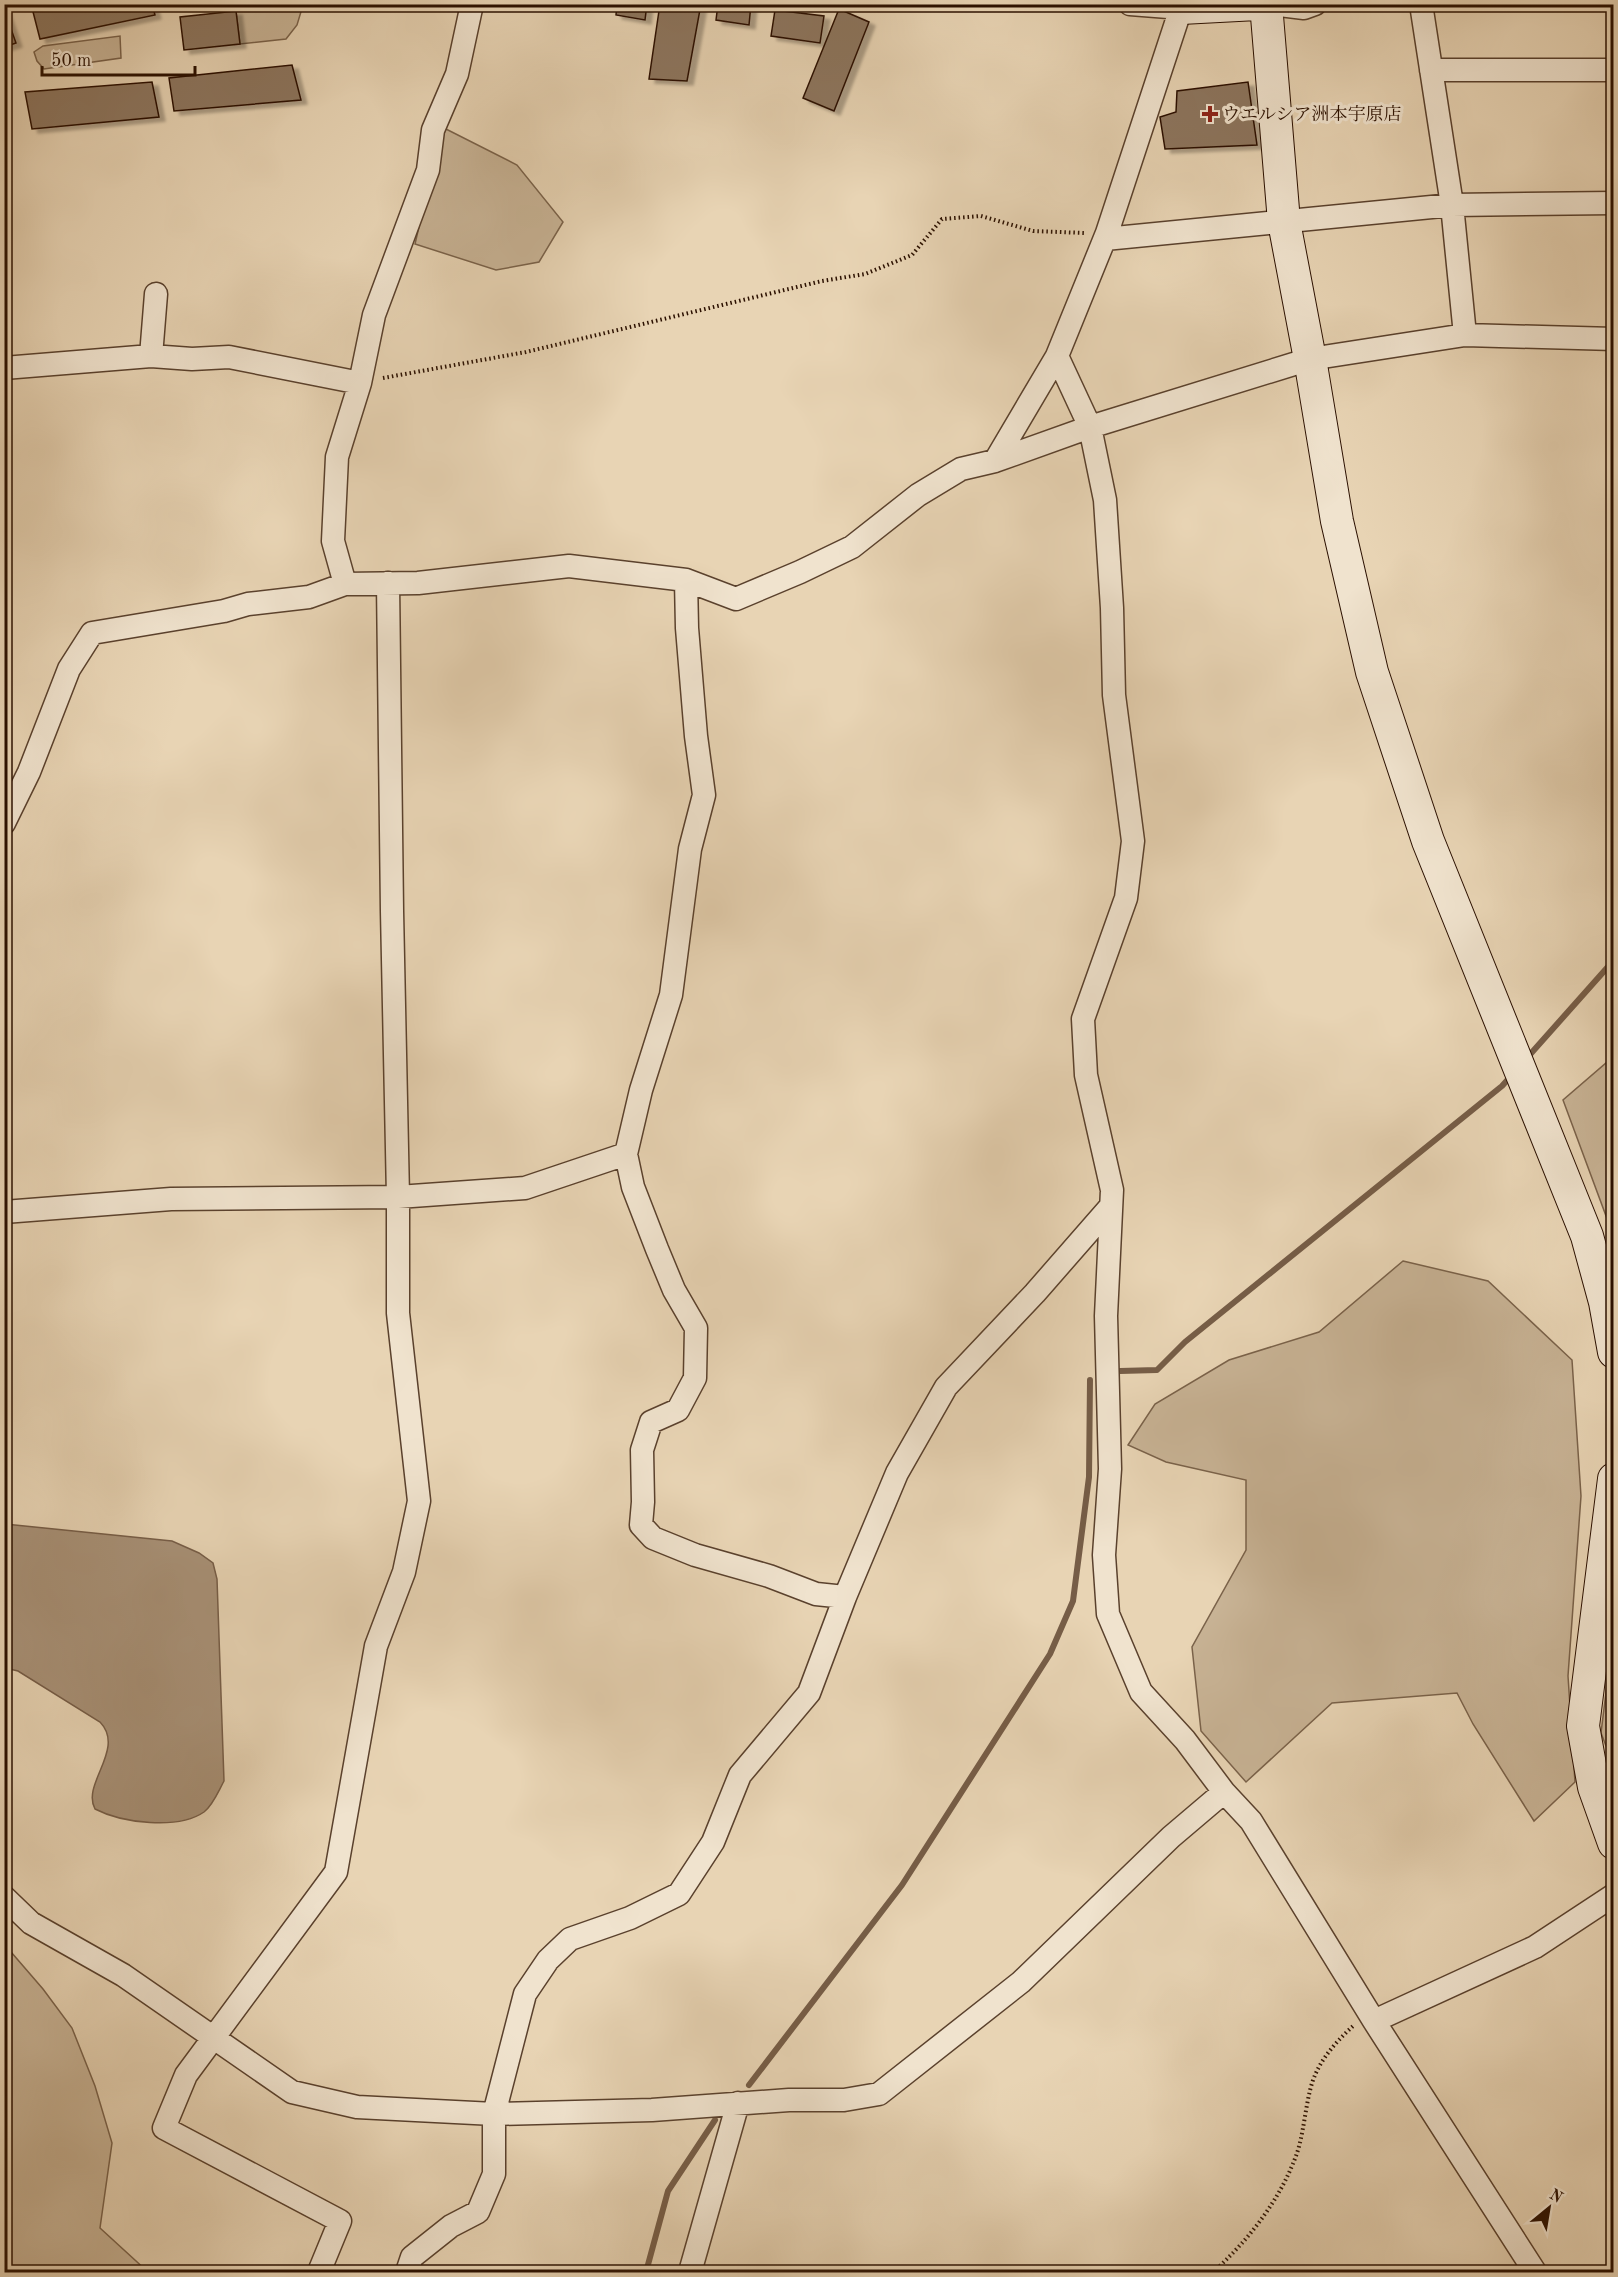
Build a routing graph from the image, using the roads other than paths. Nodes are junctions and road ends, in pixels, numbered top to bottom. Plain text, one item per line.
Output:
1 (472, 4) edge
2 (1130, 4) edge
3 (1257, 4) edge
4 (1266, 4) edge
5 (1270, 4) edge
6 (1315, 4) edge
7 (1421, 4) edge
8 (1181, 8) junction
9 (1431, 70) junction
10 (1614, 70) edge
11 (1614, 203) edge
12 (1452, 205) junction
13 (1284, 222) junction
14 (1106, 236) junction
15 (156, 294) dead end
16 (1465, 335) junction
17 (1614, 339) edge
18 (151, 356) junction
19 (1057, 356) junction
20 (1311, 359) junction
21 (4, 368) edge
22 (360, 382) junction
23 (1090, 427) junction
24 (994, 461) junction
25 (686, 580) junction
26 (388, 583) junction
27 (345, 584) junction
28 (4, 823) edge
29 (626, 1155) junction
30 (398, 1197) junction
31 (1111, 1206) junction
32 (4, 1212) edge
33 (1614, 1352) edge
34 (1614, 1479) edge
35 (844, 1597) junction
36 (1224, 1792) junction
37 (1614, 1843) edge
38 (1614, 1895) edge
39 (4, 1897) edge
40 (1371, 2016) junction
41 (214, 2037) junction
42 (738, 2103) junction
43 (494, 2114) junction
44 (319, 2272) edge
45 (407, 2272) edge
46 (690, 2272) edge
47 (1535, 2272) edge

1 - 22 street
2 - 8 street
3 - 8 street
4 - 13 street
5 - 6 street
7 - 9 street
8 - 14 street
9 - 10 street
9 - 12 street
11 - 12 street
12 - 13 street
12 - 16 street
13 - 14 street
13 - 20 street
14 - 19 street
15 - 18 street
16 - 17 street
16 - 20 street
18 - 21 street
18 - 22 street
19 - 23 street
19 - 24 street
20 - 23 street
20 - 33 street
22 - 27 street
23 - 24 street
23 - 31 street
24 - 25 street
25 - 26 street
25 - 29 street
26 - 27 street
26 - 30 street
27 - 28 street
29 - 30 street
29 - 35 street
30 - 32 street
30 - 41 street
31 - 35 street
31 - 36 street
34 - 37 street
35 - 43 street
36 - 40 street
36 - 42 street
38 - 40 street
39 - 41 street
40 - 47 street
41 - 43 street
41 - 44 street
42 - 43 street
42 - 46 street
43 - 45 street

